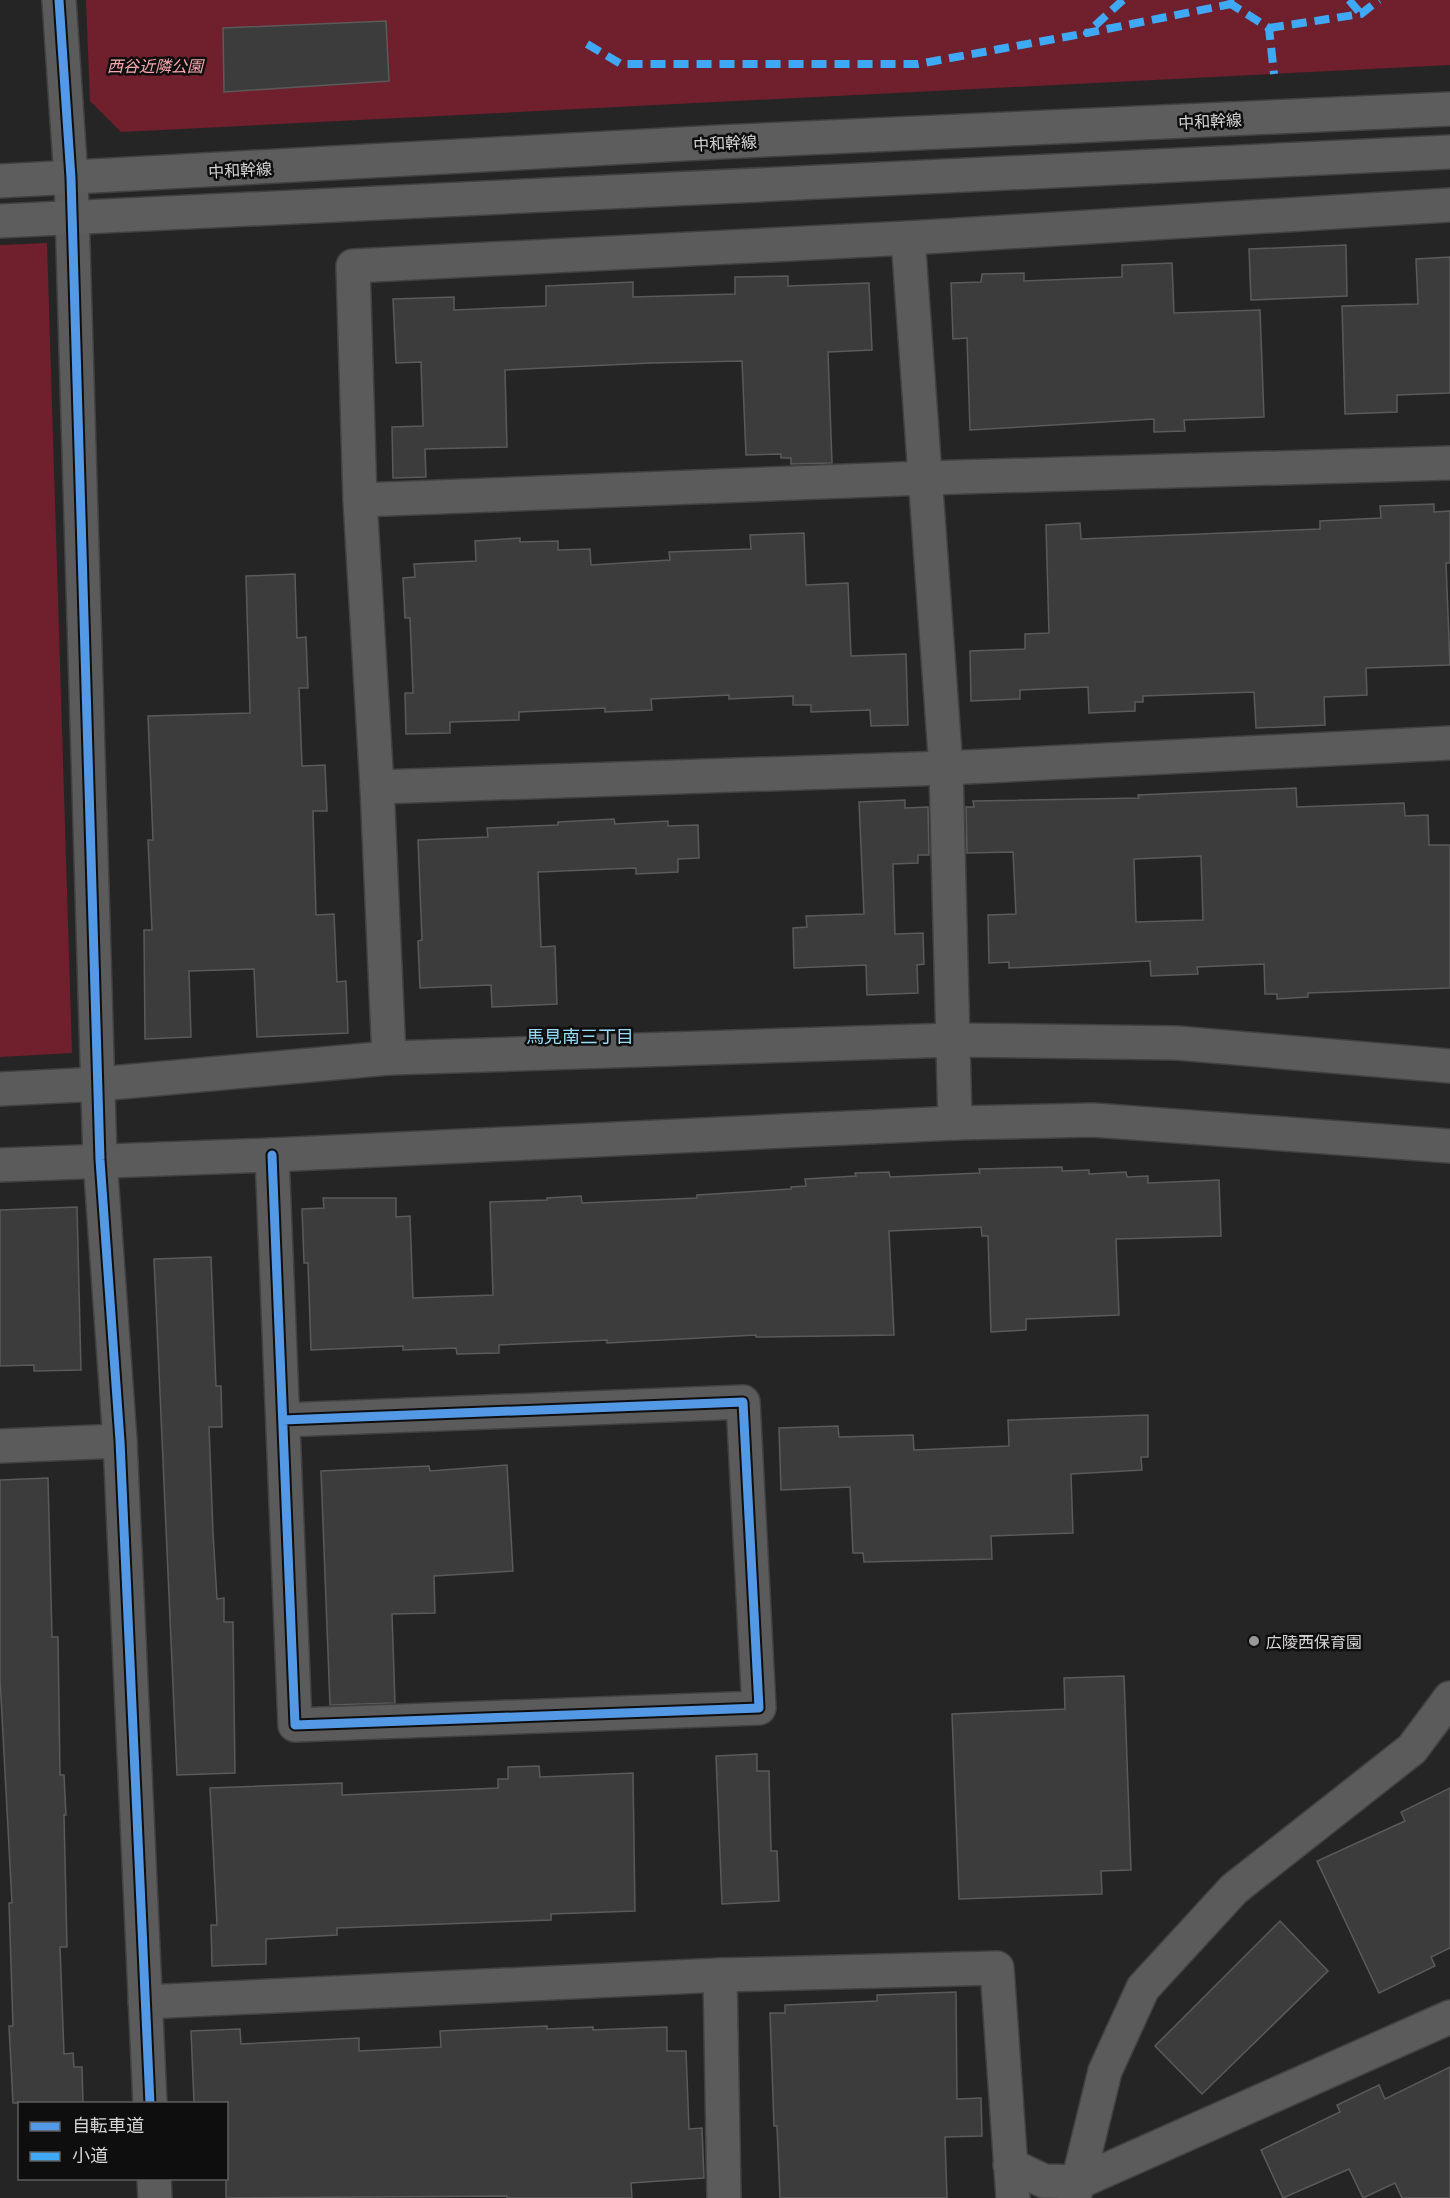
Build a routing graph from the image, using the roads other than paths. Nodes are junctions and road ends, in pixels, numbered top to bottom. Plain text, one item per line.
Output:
1 (59, 0) edge
2 (1450, 110) edge
3 (1450, 152) edge
4 (71, 178) junction
5 (0, 181) edge
6 (1450, 205) edge
7 (71, 218) junction
8 (0, 221) edge
9 (908, 238) junction
10 (1450, 463) edge
11 (925, 478) junction
12 (360, 500) junction
13 (1450, 743) edge
14 (946, 768) junction
15 (377, 787) junction
16 (953, 1040) junction
17 (389, 1058) junction
18 (1450, 1066) edge
19 (99, 1084) junction
20 (0, 1089) edge
21 (955, 1123) junction
22 (1450, 1146) edge
23 (272, 1155) junction
24 (100, 1160) junction
25 (0, 1165) edge
26 (283, 1420) junction
27 (120, 1441) junction
28 (0, 1446) edge
29 (1450, 1698) edge
30 (1450, 1733) edge
31 (1412, 1749) junction
32 (720, 1975) junction
33 (145, 2002) junction
34 (1450, 2017) edge
35 (150, 2102) edge
36 (1010, 2165) junction
37 (154, 2180) edge
38 (1077, 2190) edge
39 (155, 2198) edge
40 (724, 2198) edge
41 (1013, 2198) edge

1 - 4 street
2 - 4 main road, 中和幹線
3 - 7 main road
4 - 5 main road, 中和幹線
4 - 7 street
6 - 9 street
7 - 8 main road
7 - 19 street
9 - 11 street
9 - 12 street
10 - 11 street
11 - 12 street
11 - 14 street
12 - 15 street
13 - 14 street
14 - 15 street
14 - 16 street
15 - 17 street
16 - 17 street
16 - 18 street
16 - 21 street
17 - 19 street
19 - 20 street
19 - 24 street
21 - 22 street
21 - 23 street
23 - 24 street
23 - 26 street
24 - 25 street
24 - 27 street
26 - 26 street
27 - 28 street
27 - 33 street
29 - 31 street
30 - 31 street
31 - 38 street
32 - 33 street
32 - 36 street
32 - 40 street
33 - 35 street
34 - 38 street
36 - 38 street
36 - 41 street
37 - 39 street

